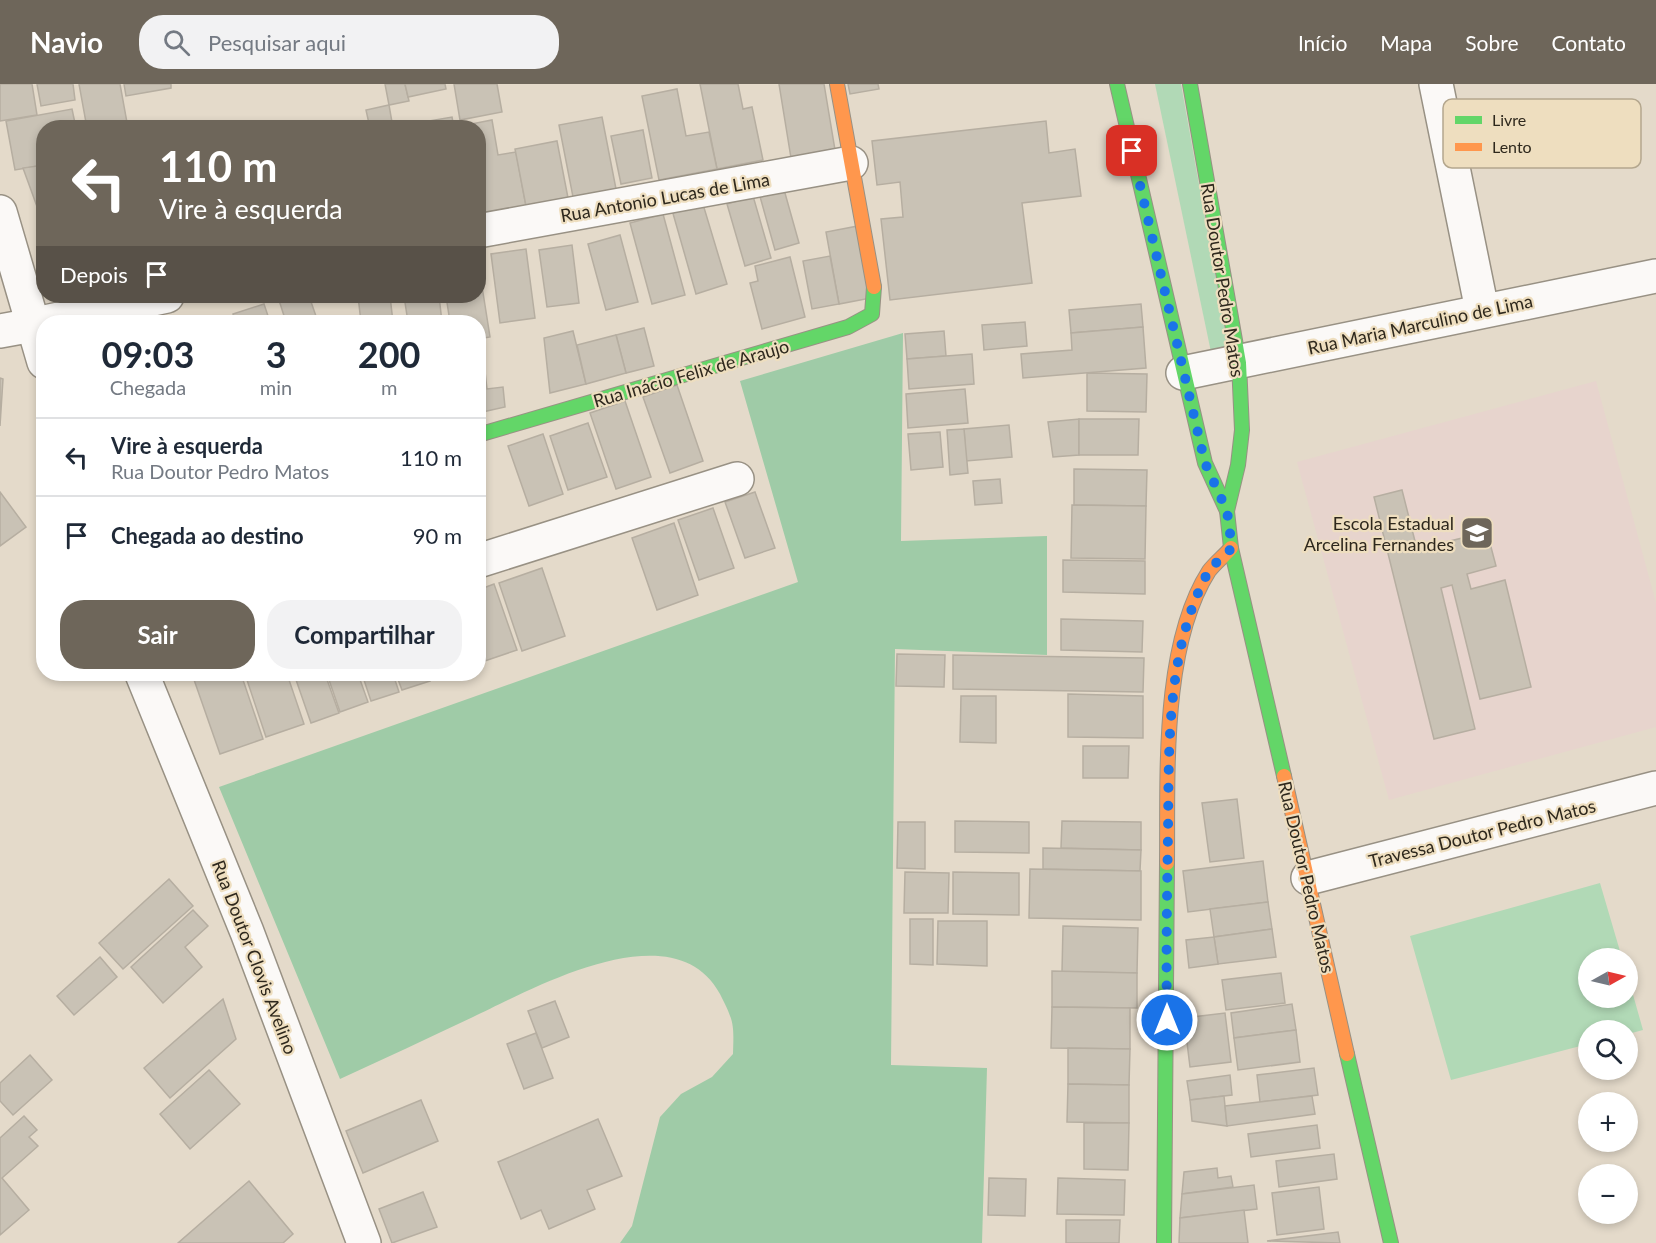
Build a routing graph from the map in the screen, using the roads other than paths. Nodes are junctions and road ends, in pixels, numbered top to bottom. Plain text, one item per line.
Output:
1 (837, 84) edge
2 (1117, 84) edge
3 (1190, 84) edge
4 (1436, 84) edge
5 (1443, 118) edge
6 (851, 163) junction
7 (1453, 168) edge
8 (0, 212) edge
9 (486, 230) edge
10 (1656, 276) edge
11 (136, 303) edge
12 (1482, 310) junction
13 (38, 315) edge
14 (82, 315) edge
15 (36, 325) edge
16 (0, 331) edge
17 (1239, 363) junction
18 (1183, 373) junction
19 (486, 433) edge
20 (737, 479) dead end
21 (1227, 511) junction
22 (1232, 548) junction
23 (486, 558) edge
24 (145, 681) edge
25 (1656, 788) edge
26 (1308, 879) junction
27 (364, 1243) edge
28 (1164, 1243) edge
29 (1391, 1243) edge

1 - 6 main road
2 - 18 main road, Rua Doutor Pedro Matos
3 - 17 main road, Rua Doutor Pedro Matos
4 - 5 street
6 - 9 street, Rua Antonio Lucas de Lima
6 - 19 main road, Rua Inácio Felix de Araujo
7 - 12 street
8 - 13 street
10 - 12 street, Rua Maria Marculino de Lima
11 - 14 street
12 - 17 street, Rua Maria Marculino de Lima
15 - 16 street
17 - 18 street, Rua Maria Marculino de Lima
17 - 21 main road, Rua Doutor Pedro Matos
18 - 21 main road, Rua Doutor Pedro Matos
20 - 23 street
21 - 22 main road, Rua Doutor Pedro Matos
22 - 26 main road, Rua Doutor Pedro Matos
22 - 28 main road
24 - 27 street, Rua Doutor Clovis Avelino
25 - 26 street, Travessa Doutor Pedro Matos
26 - 29 main road, Rua Doutor Pedro Matos

